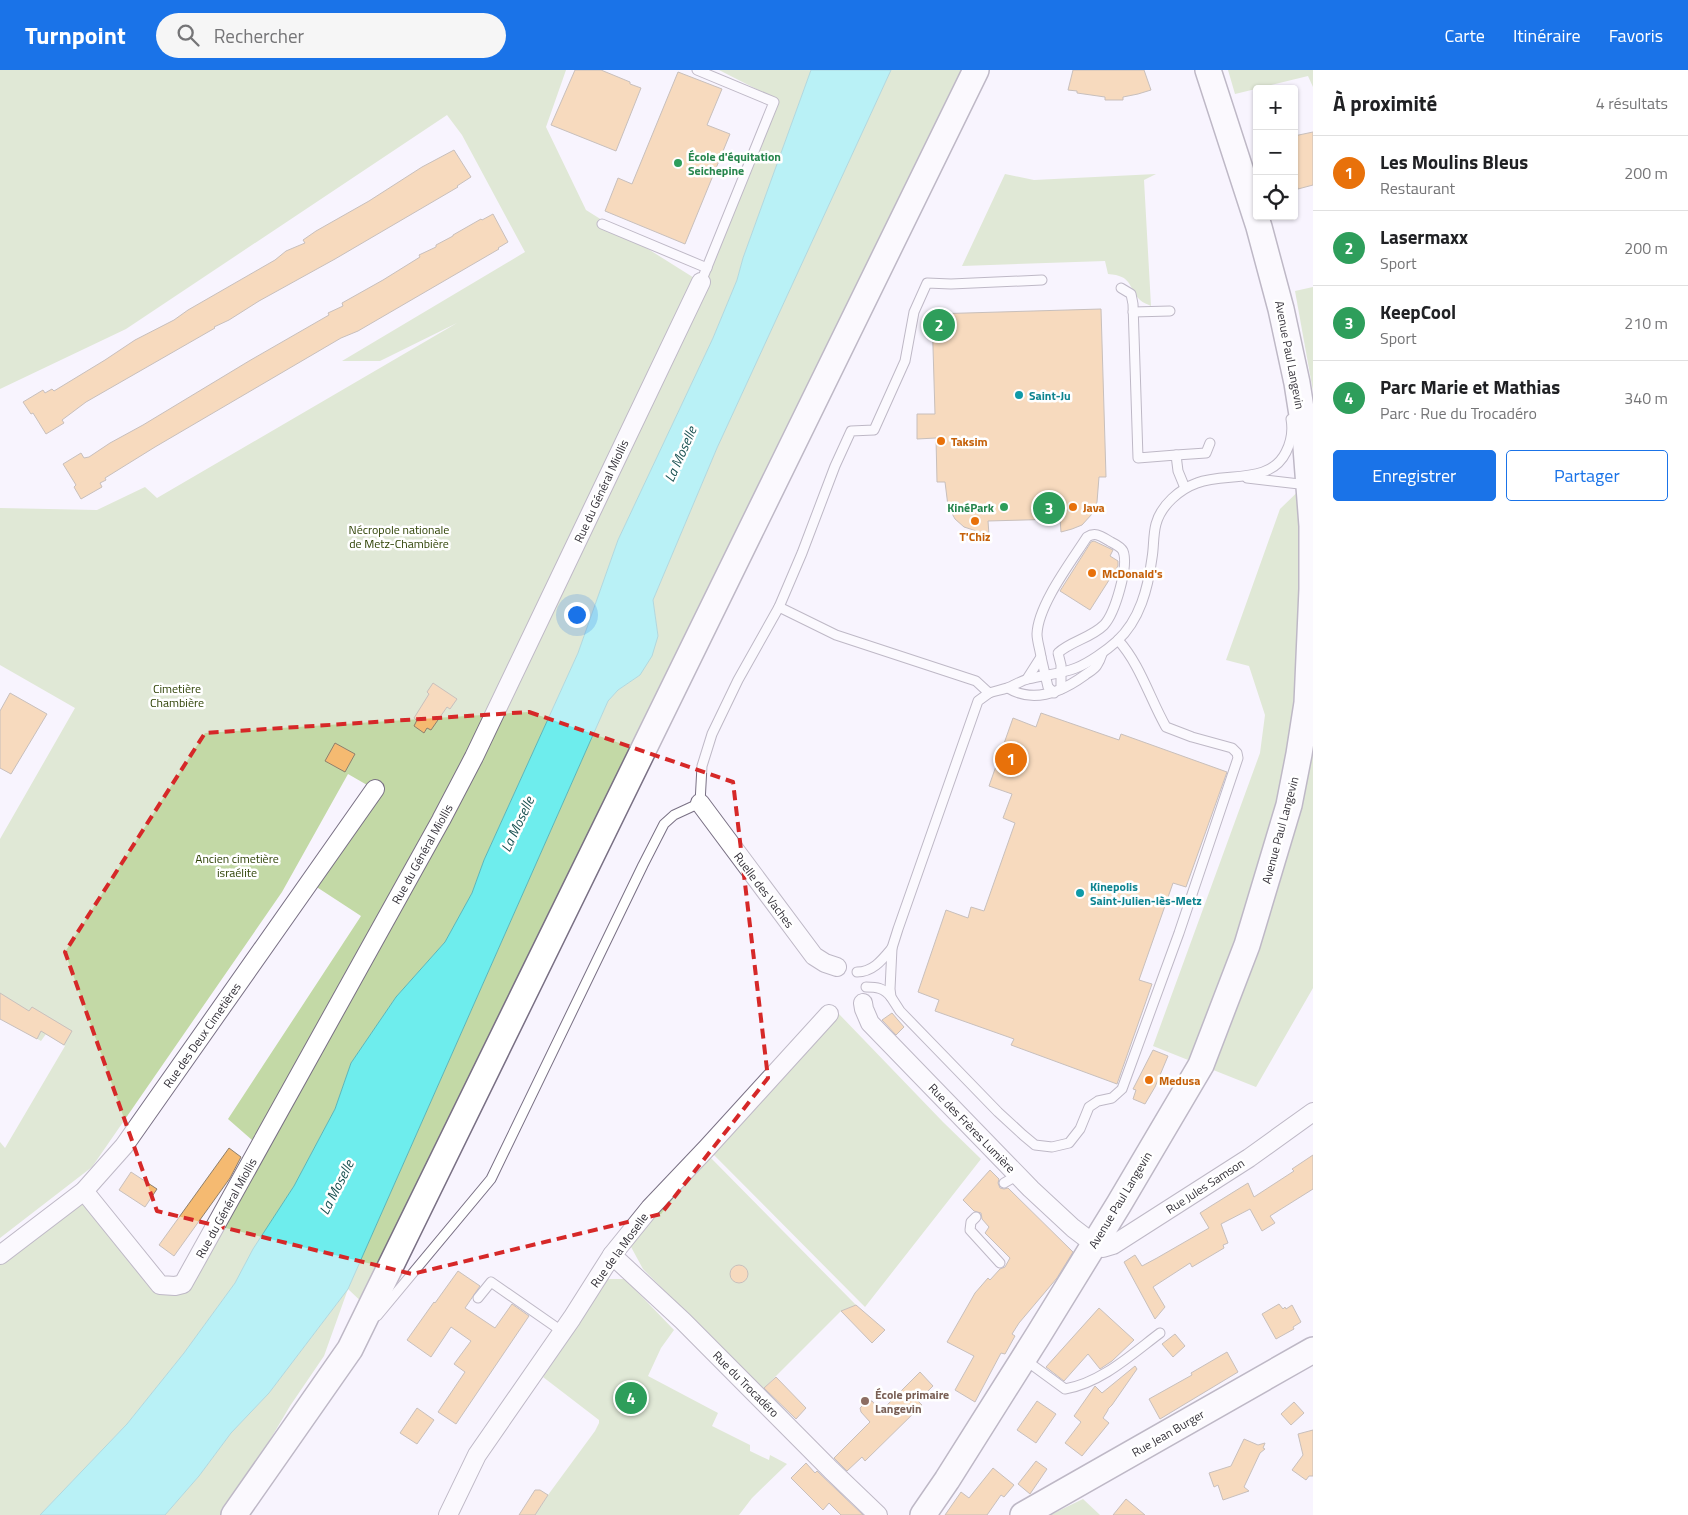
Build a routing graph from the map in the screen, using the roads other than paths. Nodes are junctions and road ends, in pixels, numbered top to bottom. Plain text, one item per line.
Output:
1 (697, 70) edge
2 (976, 70) edge
3 (1208, 70) edge
4 (602, 224) dead end
5 (704, 275) junction
6 (1042, 280) dead end
7 (1121, 288) dead end
8 (1170, 311) dead end
9 (1133, 312) junction
10 (1288, 340) junction
11 (1284, 364) dead end
12 (1289, 406) dead end
13 (1210, 444) dead end
14 (1176, 455) junction
15 (1239, 477) junction
16 (1310, 486) junction
17 (1185, 488) junction
18 (779, 607) junction
19 (1118, 640) junction
20 (1102, 654) junction
21 (1041, 657) junction
22 (1061, 672) junction
23 (1044, 676) junction
24 (1027, 679) junction
25 (1008, 688) junction
26 (1057, 691) junction
27 (989, 693) junction
28 (375, 789) dead end
29 (700, 803) junction
30 (892, 948) junction
31 (837, 967) dead end
32 (857, 972) dead end
33 (864, 995) joint
34 (891, 997) junction
35 (829, 1014) dead end
36 (1313, 1112) edge
37 (84, 1191) junction
38 (976, 1216) dead end
39 (1094, 1244) junction
40 (0, 1255) edge
41 (612, 1256) junction
42 (1000, 1263) dead end
43 (478, 1298) dead end
44 (563, 1332) junction
45 (1160, 1333) dead end
46 (350, 1349) junction
47 (1313, 1350) edge
48 (1022, 1358) junction
49 (234, 1515) edge
50 (448, 1515) edge
51 (878, 1515) edge
52 (923, 1515) edge
53 (1023, 1515) edge

1 - 5 lane
2 - 46 main road
3 - 10 main road, Avenue Paul Langevin
4 - 5 lane
5 - 37 street, Rue du Général Miollis
6 - 18 lane
7 - 9 lane
8 - 9 lane
9 - 14 lane
10 - 11 lane
10 - 16 main road, Avenue Paul Langevin
12 - 15 lane
13 - 14 lane
14 - 17 lane
15 - 16 lane
15 - 17 lane
16 - 39 main road, Avenue Paul Langevin
17 - 19 lane
18 - 27 lane
18 - 29 lane
19 - 20 lane
19 - 34 lane
20 - 22 lane
20 - 26 lane
21 - 22 lane
21 - 23 lane
21 - 24 lane
22 - 23 lane
22 - 26 lane
23 - 24 lane
23 - 26 lane
24 - 25 lane
25 - 26 lane
25 - 27 lane
27 - 30 lane
28 - 37 street, Rue des Deux Cimetières
29 - 31 street, Ruelle des Vaches
29 - 46 lane
30 - 32 lane
30 - 34 lane
33 - 34 lane
33 - 39 street, Rue des Frères Lumière
35 - 41 street, Rue de la Moselle
36 - 39 street, Rue Jules Samson
37 - 40 street, Rue des Deux Cimetières
38 - 42 lane
39 - 48 main road, Avenue Paul Langevin
41 - 44 street, Rue de la Moselle
41 - 51 street, Rue du Trocadéro
43 - 44 lane
44 - 50 street, Rue de la Moselle
45 - 48 lane
46 - 49 main road
47 - 53 main road, Rue Jean Burger
48 - 52 main road, Avenue Paul Langevin

